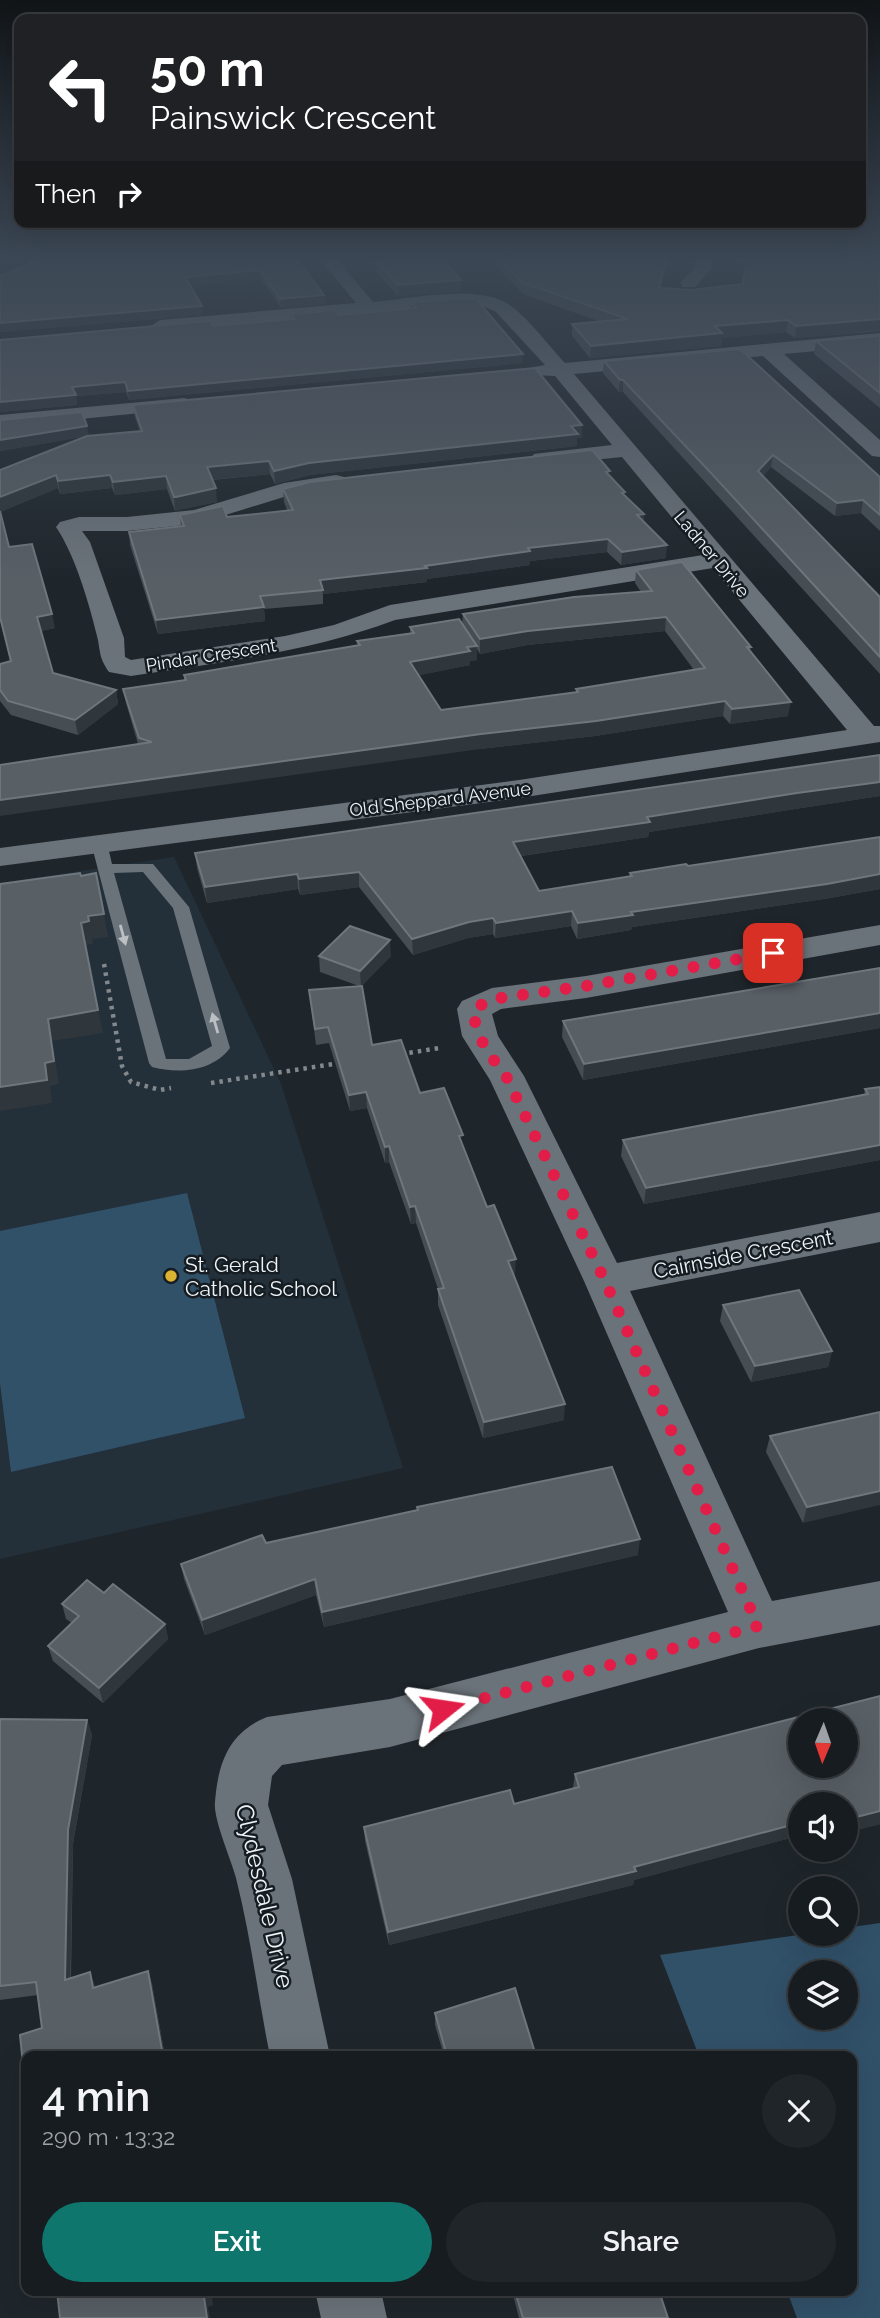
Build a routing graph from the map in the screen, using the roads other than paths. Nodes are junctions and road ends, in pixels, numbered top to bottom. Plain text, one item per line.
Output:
1 (556, 365) edge
2 (602, 365) edge
3 (785, 365) edge
4 (560, 369) junction
5 (526, 372) edge
6 (207, 402) edge
7 (0, 421) edge
8 (626, 450) junction
9 (880, 451) edge
10 (519, 462) edge
11 (362, 479) edge
12 (717, 560) junction
13 (873, 735) edge
14 (102, 856) junction
15 (0, 857) edge
16 (880, 934) edge
17 (880, 1227) edge
18 (605, 1281) junction
19 (880, 1603) edge
20 (758, 1626) junction
21 (299, 2051) edge
22 (349, 2296) edge
23 (354, 2318) edge

1 - 4 street, Ladner Drive
2 - 4 street
3 - 9 street
4 - 5 street
4 - 8 street, Ladner Drive
6 - 7 street
8 - 10 street
8 - 12 street, Ladner Drive
11 - 12 street, Pindar Crescent
12 - 13 street, Ladner Drive
13 - 14 street, Old Sheppard Avenue
14 -> 14 lane
14 - 15 street, Old Sheppard Avenue
16 - 18 street
17 - 18 street, Cairnside Crescent
18 - 20 street
19 - 20 street, Clydesdale Drive
20 - 21 street, Clydesdale Drive
22 - 23 street

